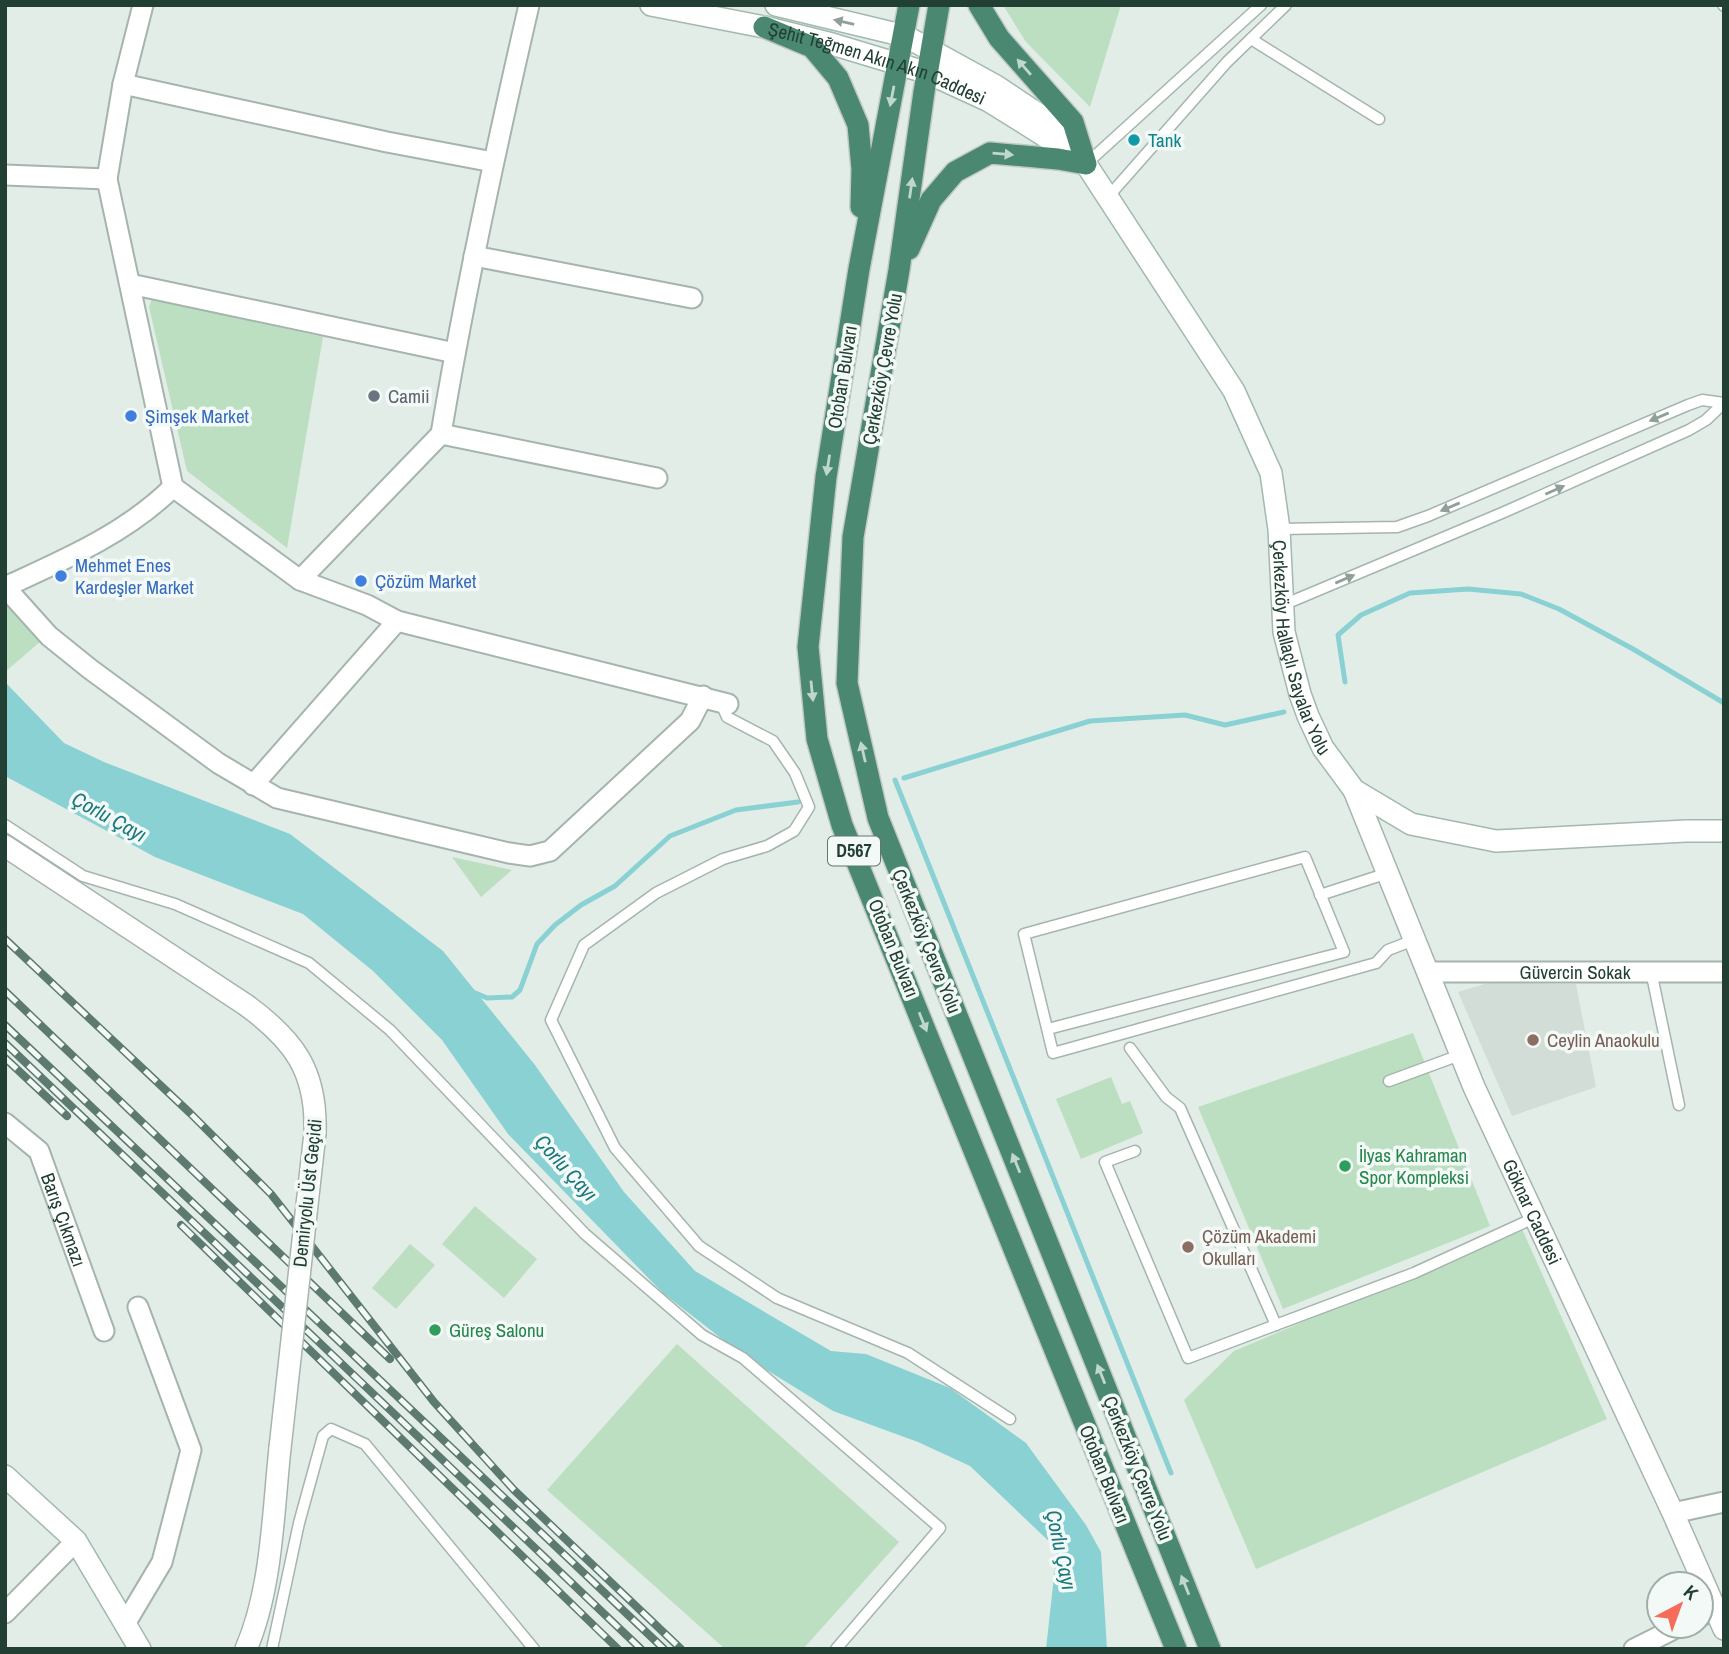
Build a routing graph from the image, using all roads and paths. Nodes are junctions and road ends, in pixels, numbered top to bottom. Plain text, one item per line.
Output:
1 (143, 5) edge
2 (529, 5) edge
3 (651, 5) edge
4 (776, 5) edge
5 (909, 5) edge
6 (939, 5) edge
7 (979, 5) edge
8 (1261, 5) edge
9 (1286, 5) edge
10 (764, 27) junction
11 (905, 36) junction
12 (1251, 39) junction
13 (932, 51) junction
14 (898, 64) junction
15 (928, 73) junction
16 (123, 84) junction
17 (1379, 119) dead end
18 (493, 162) junction
19 (1086, 164) junction
20 (5, 176) edge
21 (107, 179) junction
22 (1108, 197) junction
23 (474, 256) junction
24 (859, 269) junction
25 (899, 270) junction
26 (130, 284) junction
27 (692, 299) dead end
28 (455, 353) junction
29 (1724, 403) edge
30 (441, 434) junction
31 (657, 478) dead end
32 (173, 487) junction
33 (1279, 529) junction
34 (300, 580) junction
35 (1282, 606) junction
36 (397, 621) junction
37 (717, 700) junction
38 (253, 785) junction
39 (1354, 790) junction
40 (5, 825) edge
41 (1724, 831) edge
42 (5, 846) edge
43 (1388, 873) junction
44 (1320, 895) junction
45 (1415, 940) junction
46 (1651, 971) junction
47 (1428, 972) junction
48 (1724, 972) edge
49 (1048, 1029) junction
50 (1130, 1048) dead end
51 (1460, 1055) junction
52 (1389, 1081) dead end
53 (1679, 1105) dead end
54 (5, 1124) edge
55 (1135, 1151) dead end
56 (1534, 1218) junction
57 (138, 1307) dead end
58 (1276, 1325) junction
59 (104, 1331) dead end
60 (1010, 1419) dead end
61 (5, 1476) edge
62 (1724, 1502) edge
63 (1673, 1513) junction
64 (76, 1541) junction
65 (1693, 1570) edge
66 (5, 1613) edge
67 (125, 1624) junction
68 (1652, 1640) edge
69 (140, 1649) edge
70 (246, 1649) edge
71 (272, 1649) edge
72 (534, 1649) edge
73 (836, 1649) edge
74 (1176, 1649) edge
75 (1210, 1649) edge
76 (1634, 1649) edge

1 - 16 street
2 - 18 street
3 - 10 main road, Şehit Teğmen Akın Akın Caddesi
11 -> 4 main road, Şehit Teğmen Akın Akın Caddesi
5 - 11 highway, Otoban Bulvarı / D567
6 - 13 highway, D567
19 -> 7 highway
8 - 19 lane
9 - 12 lane
10 - 14 main road, Şehit Teğmen Akın Akın Caddesi
10 - 24 highway
11 - 13 main road, Şehit Teğmen Akın Akın Caddesi
11 - 14 highway, Otoban Bulvarı / D567
12 - 17 lane
12 - 22 lane
13 - 15 highway, D567
13 - 19 main road, Şehit Teğmen Akın Akın Caddesi
14 - 15 main road, Şehit Teğmen Akın Akın Caddesi
14 -> 24 highway, Otoban Bulvarı / D567
15 - 19 main road, Şehit Teğmen Akın Akın Caddesi
25 -> 15 highway, Çerkezköy Çevre Yolu / D567
16 - 18 street
16 - 21 street
18 - 23 street
19 - 22 main road, Çerkezköy Hallaçlı Sayalar Yolu
25 -> 19 highway
20 - 21 street
21 - 26 street
22 - 33 main road, Çerkezköy Hallaçlı Sayalar Yolu
23 - 27 street
23 - 28 street
24 -> 74 highway, Otoban Bulvarı / D567
75 -> 25 highway, Çerkezköy Çevre Yolu / D567
26 - 28 street
26 - 32 street
28 - 30 street
29 -> 33 lane
35 -> 29 lane
30 - 31 street
30 - 34 street
32 - 34 street
32 - 38 street
33 - 35 main road, Çerkezköy Hallaçlı Sayalar Yolu
34 - 36 street
35 - 39 main road, Çerkezköy Hallaçlı Sayalar Yolu
36 - 37 street
36 - 38 street
37 - 38 street
37 - 60 lane
39 - 41 main road, Çerkezköy Hallaçlı Sayalar Yolu
39 - 43 main road, Göknar Caddesi
40 - 73 lane
42 - 70 main road, Demiryolu Üst Geçidi, bridge
43 - 44 lane
43 - 45 main road, Göknar Caddesi
44 - 49 lane
44 - 49 lane
45 - 47 main road, Göknar Caddesi
45 - 49 lane
46 - 47 street, Güvercin Sokak
46 - 48 street, Güvercin Sokak
46 - 53 lane
47 - 51 main road, Göknar Caddesi
50 - 58 lane
51 - 52 lane
51 - 56 main road, Göknar Caddesi
54 - 59 street, Barış Çıkmazı
55 - 58 lane
56 - 58 lane
56 - 63 main road, Göknar Caddesi
57 - 67 street
61 - 64 main road
62 - 63 street
63 - 65 main road, Göknar Caddesi
64 - 66 street
64 - 67 main road
67 - 69 main road
68 - 76 street
71 - 72 lane

